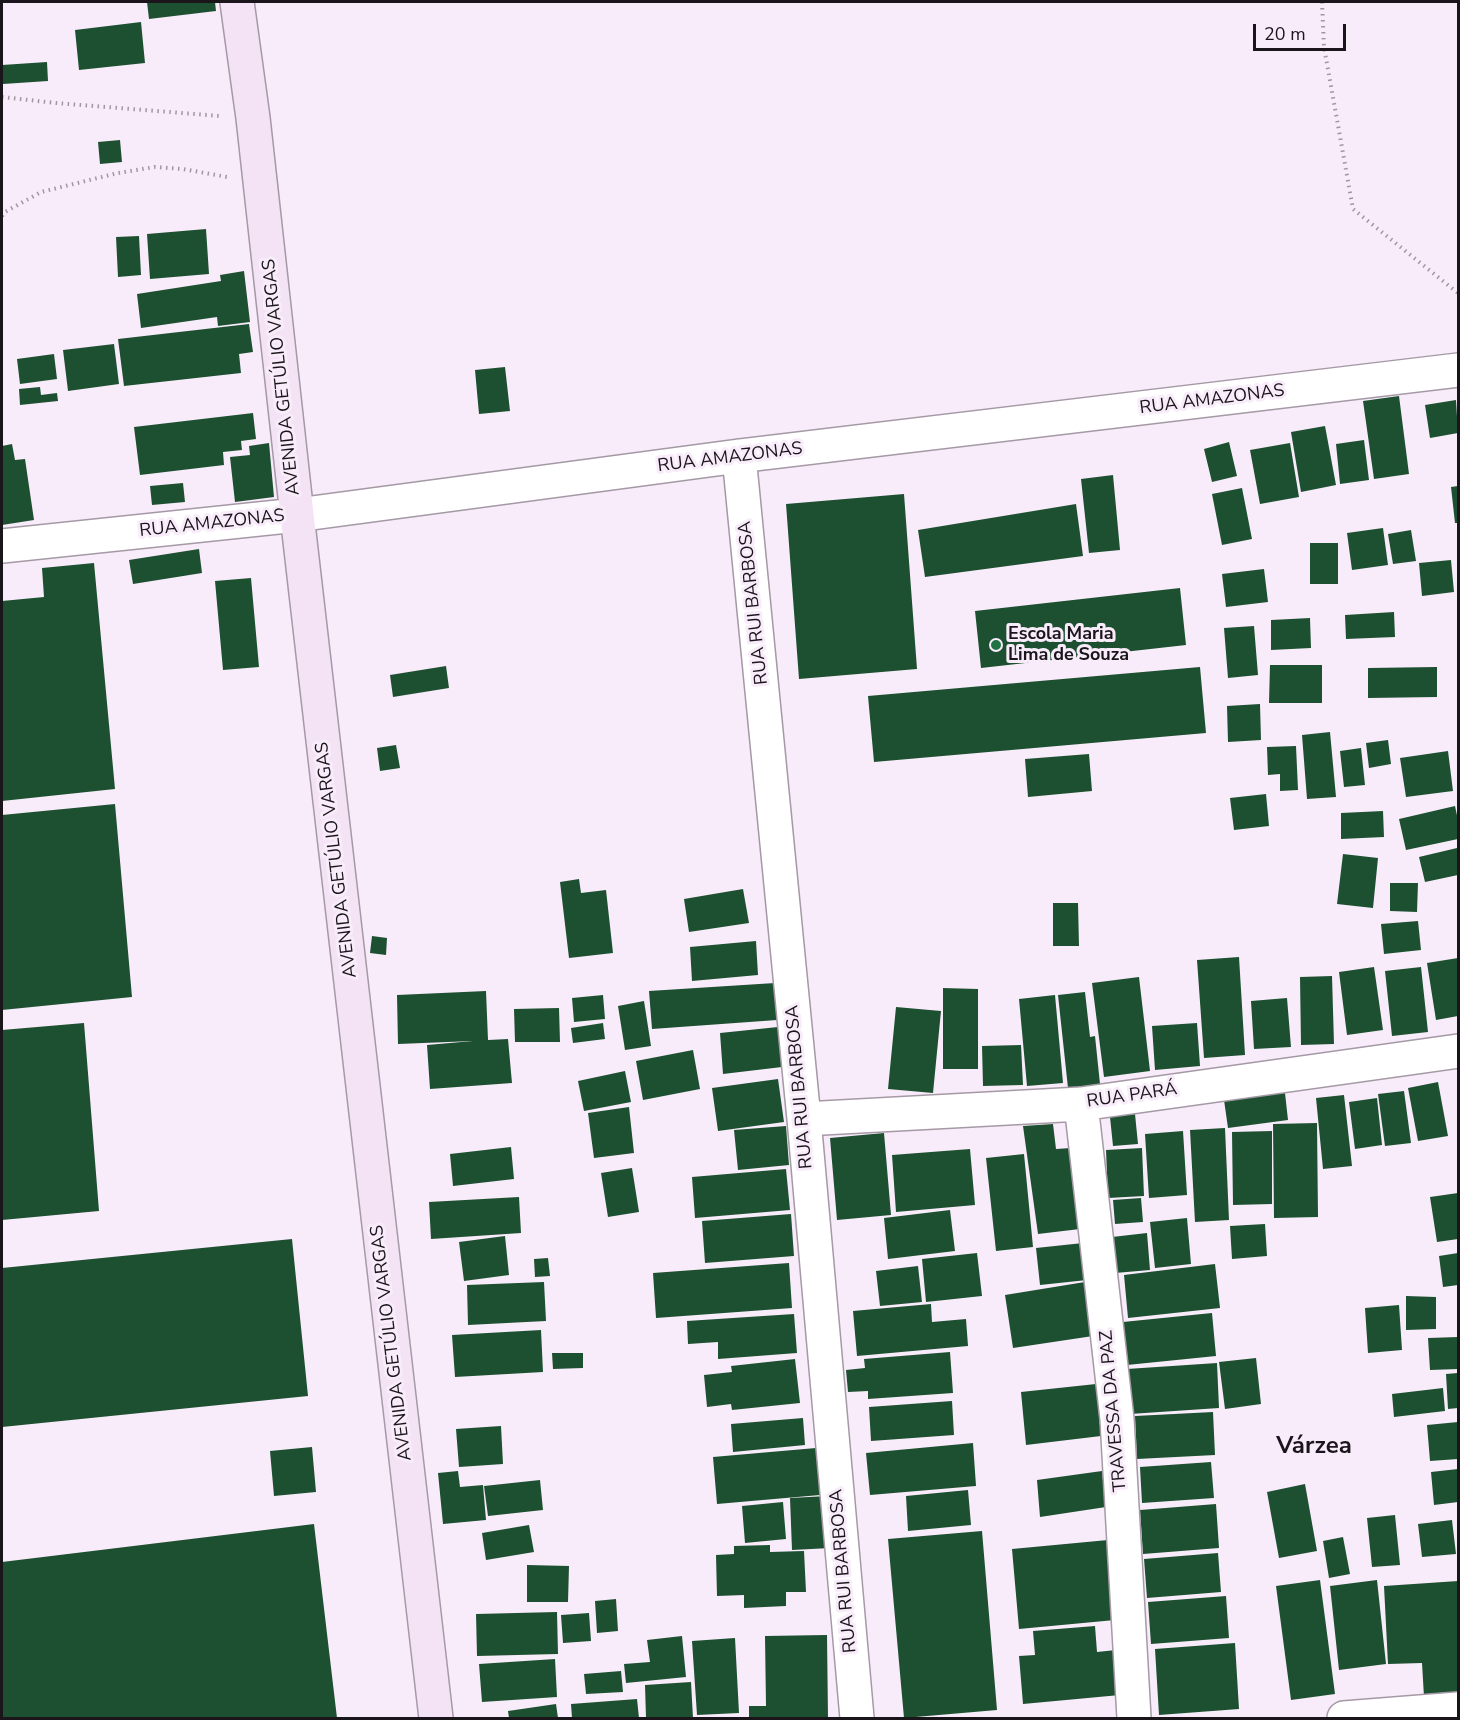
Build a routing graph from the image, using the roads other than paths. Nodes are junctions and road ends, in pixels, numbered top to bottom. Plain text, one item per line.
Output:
1 (237, 2) edge
2 (1458, 370) edge
3 (739, 456) junction
4 (297, 515) junction
5 (2, 546) edge
6 (1458, 1051) edge
7 (1081, 1104) junction
8 (804, 1119) junction
9 (1458, 1709) edge
10 (435, 1719) edge
11 (857, 1719) edge
12 (1134, 1719) edge
13 (1344, 1719) edge

1 - 4 street, AVENIDA GETÚLIO VARGAS
2 - 3 street, RUA AMAZONAS
3 - 4 street, RUA AMAZONAS
3 - 8 street, RUA RUI BARBOSA
4 - 5 street, RUA AMAZONAS
4 - 10 street, AVENIDA GETÚLIO VARGAS
6 - 7 street, RUA PARÁ
7 - 8 street, RUA PARÁ
7 - 12 street, TRAVESSA DA PAZ
8 - 11 street, RUA RUI BARBOSA
9 - 13 street

